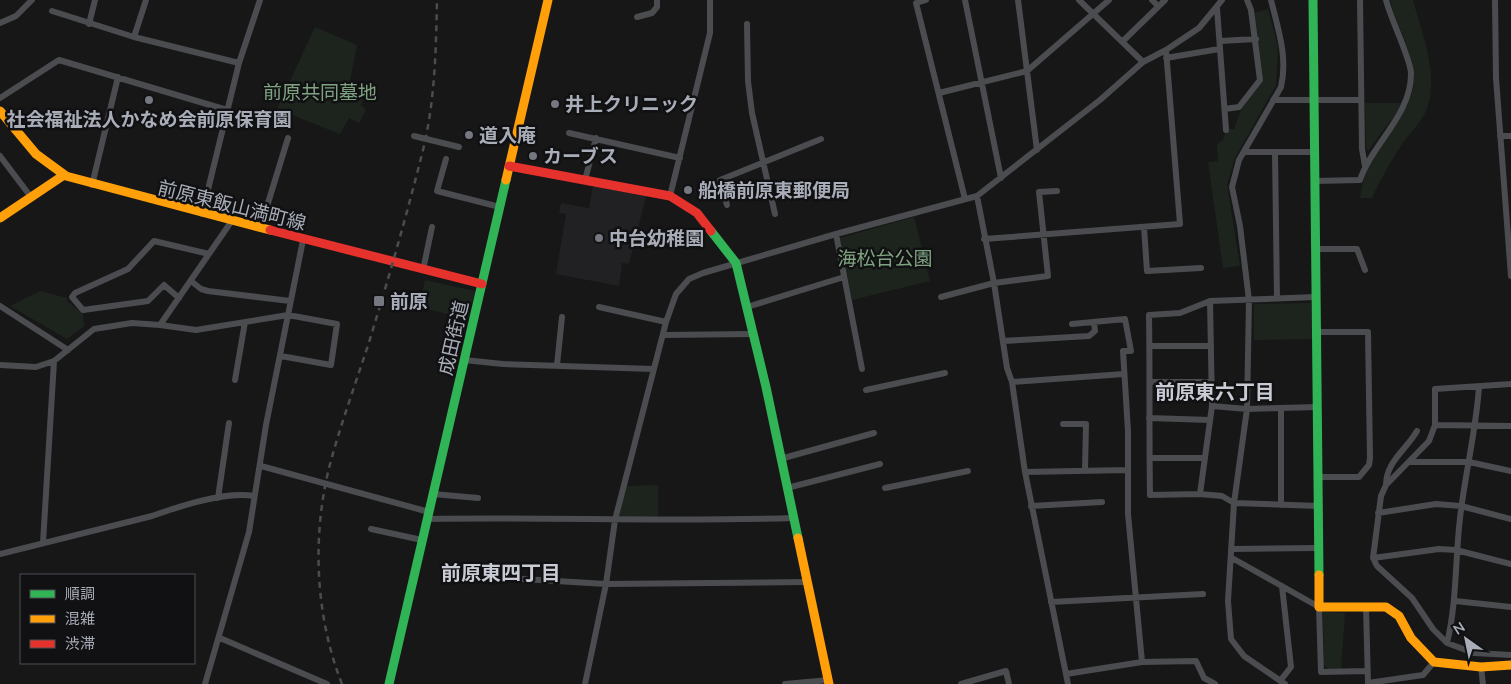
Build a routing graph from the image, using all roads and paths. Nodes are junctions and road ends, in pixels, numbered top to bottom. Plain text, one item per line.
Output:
1 (32, 0) edge
2 (95, 0) edge
3 (146, 0) edge
4 (260, 0) edge
5 (548, 0) edge
6 (657, 0) edge
7 (710, 0) edge
8 (926, 0) edge
9 (965, 0) edge
10 (1018, 0) edge
11 (1079, 0) edge
12 (1109, 0) edge
13 (1152, 0) edge
14 (1164, 0) edge
15 (1222, 0) edge
16 (1247, 0) edge
17 (1271, 0) edge
18 (1313, 0) edge
19 (1360, 0) edge
20 (1386, 0) edge
21 (1495, 0) edge
22 (1158, 6) junction
23 (1217, 8) junction
24 (52, 11) dead end
25 (1094, 16) junction
26 (637, 17) dead end
27 (0, 23) edge
28 (89, 24) junction
29 (747, 24) dead end
30 (134, 37) junction
31 (1256, 39) junction
32 (1122, 42) junction
33 (1220, 45) junction
34 (1166, 54) junction
35 (1144, 62) junction
36 (239, 63) junction
37 (1027, 72) junction
38 (118, 77) junction
39 (981, 83) junction
40 (939, 93) junction
41 (0, 98) edge
42 (1273, 100) junction
43 (1313, 100) junction
44 (1362, 100) junction
45 (1225, 109) junction
46 (227, 110) junction
47 (0, 111) edge
48 (1226, 130) dead end
49 (569, 133) dead end
50 (414, 136) dead end
51 (1500, 136) junction
52 (1511, 136) edge
53 (288, 138) dead end
54 (596, 138) junction
55 (821, 139) dead end
56 (459, 147) dead end
57 (1037, 150) junction
58 (1244, 152) junction
59 (1275, 152) junction
60 (1314, 152) junction
61 (0, 156) edge
62 (680, 158) junction
63 (446, 159) dead end
64 (764, 164) junction
65 (509, 166) junction
66 (1365, 166) junction
67 (64, 175) junction
68 (1001, 178) junction
69 (586, 180) junction
70 (1314, 180) junction
71 (92, 185) junction
72 (1057, 191) dead end
73 (670, 196) junction
74 (977, 196) junction
75 (31, 197) junction
76 (965, 199) junction
77 (727, 205) dead end
78 (500, 208) junction
79 (202, 214) junction
80 (775, 214) dead end
81 (0, 218) edge
82 (231, 222) junction
83 (432, 227) dead end
84 (1144, 227) junction
85 (260, 229) junction
86 (836, 234) junction
87 (1043, 234) junction
88 (984, 239) junction
89 (303, 240) junction
90 (1315, 249) junction
91 (209, 254) junction
92 (736, 263) junction
93 (1201, 268) dead end
94 (423, 270) junction
95 (1365, 270) dead end
96 (1511, 276) edge
97 (844, 277) junction
98 (191, 281) junction
99 (994, 282) junction
100 (482, 284) junction
101 (941, 297) dead end
102 (1316, 297) junction
103 (179, 298) junction
104 (1277, 299) junction
105 (1249, 300) junction
106 (1210, 301) junction
107 (290, 302) junction
108 (0, 306) edge
109 (599, 307) dead end
110 (747, 307) junction
111 (288, 315) junction
112 (562, 317) dead end
113 (245, 322) junction
114 (666, 322) junction
115 (1094, 322) junction
116 (1072, 324) dead end
117 (160, 325) junction
118 (1316, 332) junction
119 (754, 334) junction
120 (663, 335) junction
121 (1003, 341) junction
122 (1150, 346) junction
123 (1211, 346) junction
124 (68, 350) junction
125 (281, 356) junction
126 (464, 360) junction
127 (54, 361) junction
128 (0, 365) edge
129 (557, 365) junction
130 (653, 369) junction
131 (862, 369) dead end
132 (945, 373) dead end
133 (1124, 374) junction
134 (235, 380) dead end
135 (1012, 382) junction
136 (1151, 382) junction
137 (1212, 382) junction
138 (1511, 384) edge
139 (1479, 386) junction
140 (866, 390) dead end
141 (1212, 406) junction
142 (1318, 407) junction
143 (1247, 409) junction
144 (1281, 409) junction
145 (1149, 418) junction
146 (1210, 420) junction
147 (229, 423) dead end
148 (1063, 424) dead end
149 (1435, 425) junction
150 (1476, 425) junction
151 (1511, 426) edge
152 (1417, 431) dead end
153 (874, 433) dead end
154 (1150, 458) junction
155 (1205, 458) junction
156 (780, 459) junction
157 (1410, 462) junction
158 (1469, 462) junction
159 (880, 464) dead end
160 (261, 466) junction
161 (1085, 470) junction
162 (1127, 470) junction
163 (968, 471) dead end
164 (1511, 471) edge
165 (1025, 472) junction
166 (1317, 477) junction
167 (1386, 484) junction
168 (787, 488) junction
169 (885, 488) dead end
170 (433, 494) junction
171 (1200, 494) junction
172 (254, 496) junction
173 (218, 498) junction
174 (478, 498) dead end
175 (1102, 502) dead end
176 (1234, 503) junction
177 (1280, 505) junction
178 (1032, 506) junction
179 (1318, 506) junction
180 (1461, 506) junction
181 (1378, 513) junction
182 (428, 515) junction
183 (794, 518) junction
184 (1511, 519) edge
185 (615, 520) junction
186 (371, 529) dead end
187 (422, 540) junction
188 (43, 543) junction
189 (1317, 548) junction
190 (1232, 549) junction
191 (1456, 550) junction
192 (0, 554) edge
193 (1232, 558) junction
194 (1373, 558) junction
195 (1511, 564) edge
196 (523, 579) dead end
197 (807, 582) junction
198 (606, 584) junction
199 (1282, 586) junction
200 (1203, 594) dead end
201 (1136, 598) junction
202 (1051, 602) junction
203 (1455, 602) junction
204 (1319, 606) junction
205 (1511, 607) edge
206 (1366, 608) junction
207 (220, 638) junction
208 (1447, 643) junction
209 (1511, 655) edge
210 (1142, 662) junction
211 (1434, 662) junction
212 (1511, 665) edge
213 (1481, 667) junction
214 (1367, 671) junction
215 (1066, 674) junction
216 (829, 682) edge
217 (1282, 682) edge
218 (206, 684) edge
219 (327, 684) edge
220 (389, 684) edge
221 (585, 684) edge
222 (784, 684) edge
223 (961, 684) edge
224 (1009, 684) edge
225 (1068, 684) edge
226 (1215, 684) edge
227 (1484, 684) edge

1 - 27 street
2 - 28 street
3 - 30 street
4 - 36 street
5 - 65 main road, 成田街道
6 - 26 street
7 - 62 street
8 - 40 street
9 - 39 street
10 - 37 street
11 - 25 street
12 - 25 street
13 - 22 street
14 - 22 street
15 - 23 street
16 - 31 street
17 - 42 street
18 - 43 main road
19 - 44 street
20 - 66 street
21 - 51 street
22 - 32 street
23 - 33 street
23 - 34 street
24 - 28 street
25 - 32 street
25 - 37 street
28 - 30 street
29 - 64 street
30 - 36 street
31 - 33 street
31 - 45 street
32 - 35 street
33 - 34 street
33 - 45 street
34 - 35 street
34 - 84 street
35 - 57 street
36 - 46 street
37 - 39 street
37 - 57 street
38 - 41 street
38 - 46 street
38 - 71 street
39 - 40 street
39 - 68 street
40 - 76 street
42 - 43 street
42 - 58 street
43 - 44 street
43 - 60 main road
44 - 66 street
45 - 48 street
46 - 79 street
47 - 67 main road, 前原東飯山満町線
49 - 54 street
50 - 56 street
51 - 52 street
51 - 96 street
53 - 85 street
54 - 62 street
54 - 69 street
55 - 64 street
57 - 68 street
58 - 59 street
58 - 105 street
59 - 60 street
59 - 104 street
60 - 70 main road
61 - 75 street
62 - 73 street
63 - 78 street
64 - 77 street
64 - 80 street
65 - 69 main road
65 - 78 main road, 成田街道
66 - 70 street
67 - 71 main road, 前原東飯山満町線
67 - 75 main road
68 - 74 street
69 - 73 main road
70 - 90 main road
71 - 79 main road, 前原東飯山満町線
72 - 87 street
73 - 92 main road
74 - 76 street
74 - 88 street
75 - 81 main road
76 - 86 street
78 - 100 main road, 成田街道
79 - 82 main road, 前原東飯山満町線
82 - 85 main road, 前原東飯山満町線
82 - 91 street
83 - 94 street
84 - 87 street
84 - 93 street
85 - 89 main road, 前原東飯山満町線
86 - 92 street
86 - 97 street
87 - 88 street
87 - 99 street
88 - 99 street
89 - 94 main road, 前原東飯山満町線
89 - 107 street
90 - 95 street
90 - 102 main road
91 - 98 street
91 - 103 street
92 - 110 main road
92 - 114 street
94 - 100 main road, 前原東飯山満町線
97 - 110 street
97 - 131 street
98 - 103 street
98 - 107 street
99 - 101 street
99 - 121 street
100 - 126 main road, 成田街道
102 - 104 street
102 - 118 main road
103 - 117 street
104 - 105 street
105 - 106 street
105 - 143 street
106 - 122 street
106 - 123 street
107 - 111 street
108 - 124 street
109 - 114 street
110 - 119 main road
111 - 113 street
111 - 125 street
111 - 125 street
112 - 129 street
113 - 117 street
113 - 134 street
114 - 120 street
115 - 116 street
115 - 121 street
115 - 133 street
117 - 124 street
118 - 142 main road
118 - 166 street
119 - 120 street
119 - 156 main road
120 - 130 street
121 - 135 street
122 - 123 street
122 - 136 street
123 - 137 street
124 - 127 street
125 - 160 street
126 - 129 street
126 - 170 main road, 成田街道
127 - 128 street
127 - 188 street
129 - 130 street
130 - 185 street
132 - 140 street
133 - 135 street
133 - 162 street
135 - 165 street
136 - 137 street
136 - 145 street
137 - 141 street
138 - 139 street
139 - 149 street
139 - 150 street
141 - 143 street
141 - 146 street
142 - 144 street
142 - 166 main road
143 - 144 street
143 - 176 street
144 - 177 street
145 - 146 street
145 - 154 street
146 - 155 street
147 - 173 street
148 - 161 street
149 - 150 street
149 - 157 street
150 - 151 street
150 - 158 street
152 - 167 street
153 - 156 street
154 - 155 street
154 - 171 street
155 - 171 street
156 - 168 main road
157 - 158 street
157 - 167 street
158 - 164 street
158 - 180 street
159 - 168 street
160 - 172 street
160 - 182 street
161 - 162 street
161 - 165 street
162 - 201 street
163 - 169 street
165 - 178 street
166 - 179 main road
167 - 181 street
168 - 183 main road
170 - 174 street
170 - 182 main road, 成田街道
171 - 176 street
172 - 173 street
172 - 207 street
173 - 188 street
175 - 178 street
176 - 177 street
176 - 190 street
177 - 179 street
178 - 202 street
179 - 189 main road
180 - 181 street
180 - 184 street
180 - 191 street
181 - 194 street
182 - 185 street
182 - 187 main road, 成田街道
183 - 185 street
183 - 197 main road
185 - 198 street
186 - 187 street
187 - 220 main road, 成田街道
188 - 192 street
189 - 190 street
189 - 204 main road
190 - 193 street
191 - 194 street
191 - 195 street
191 - 203 street
193 - 199 street
193 - 217 street
194 - 208 street
196 - 198 street
197 - 198 street
197 - 216 main road
198 - 221 street
199 - 204 street
199 - 217 street
200 - 201 street
201 - 202 street
201 - 210 street
202 - 215 street
203 - 205 street
203 - 208 street
204 - 206 main road
204 - 214 street
206 - 211 main road
206 - 214 street
207 - 218 street
207 - 219 street
208 - 209 street
210 - 215 street
210 - 226 street
211 - 213 main road
211 - 214 street
212 - 213 main road
213 - 227 street
215 - 225 street
216 - 222 street
223 - 224 street

